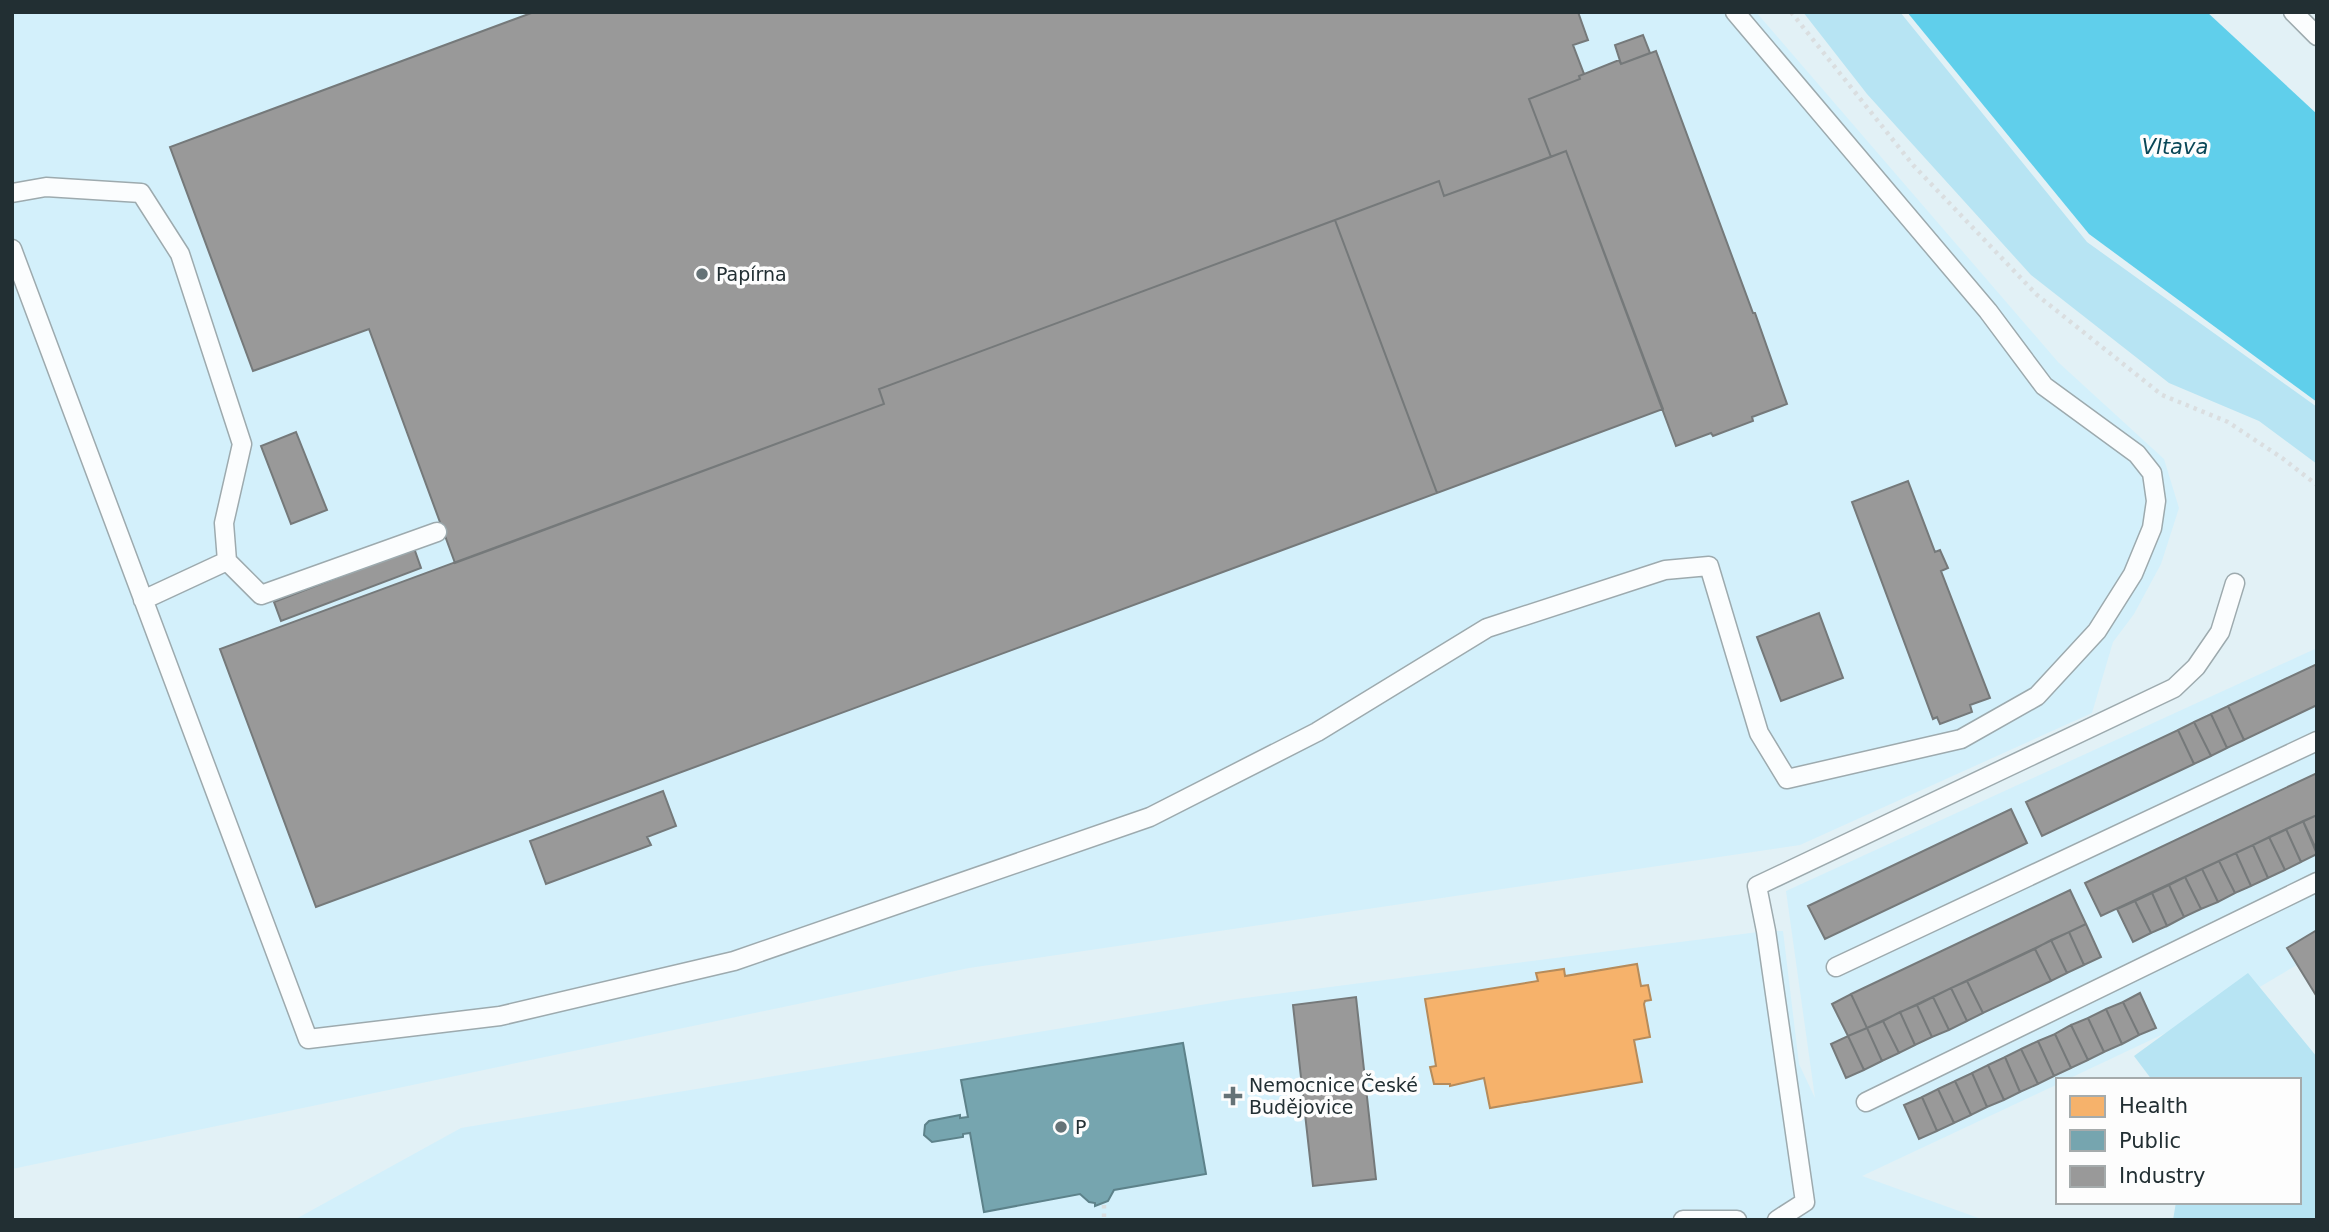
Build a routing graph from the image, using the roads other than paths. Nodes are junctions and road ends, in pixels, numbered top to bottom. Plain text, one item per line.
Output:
1 (1735, 12) edge
2 (2293, 12) edge
3 (2317, 36) edge
4 (12, 194) edge
5 (12, 249) edge
6 (437, 532) dead end
7 (227, 561) junction
8 (2235, 583) dead end
9 (143, 600) junction
10 (2317, 741) edge
11 (2317, 882) edge
12 (1836, 967) dead end
13 (1866, 1102) dead end
14 (1683, 1220) edge
15 (1737, 1220) edge
16 (1777, 1220) edge

1 - 9 lane
2 - 3 lane
4 - 7 lane
5 - 9 lane
6 - 7 lane
7 - 9 lane
8 - 16 lane
10 - 12 lane
11 - 13 lane
14 - 15 lane

